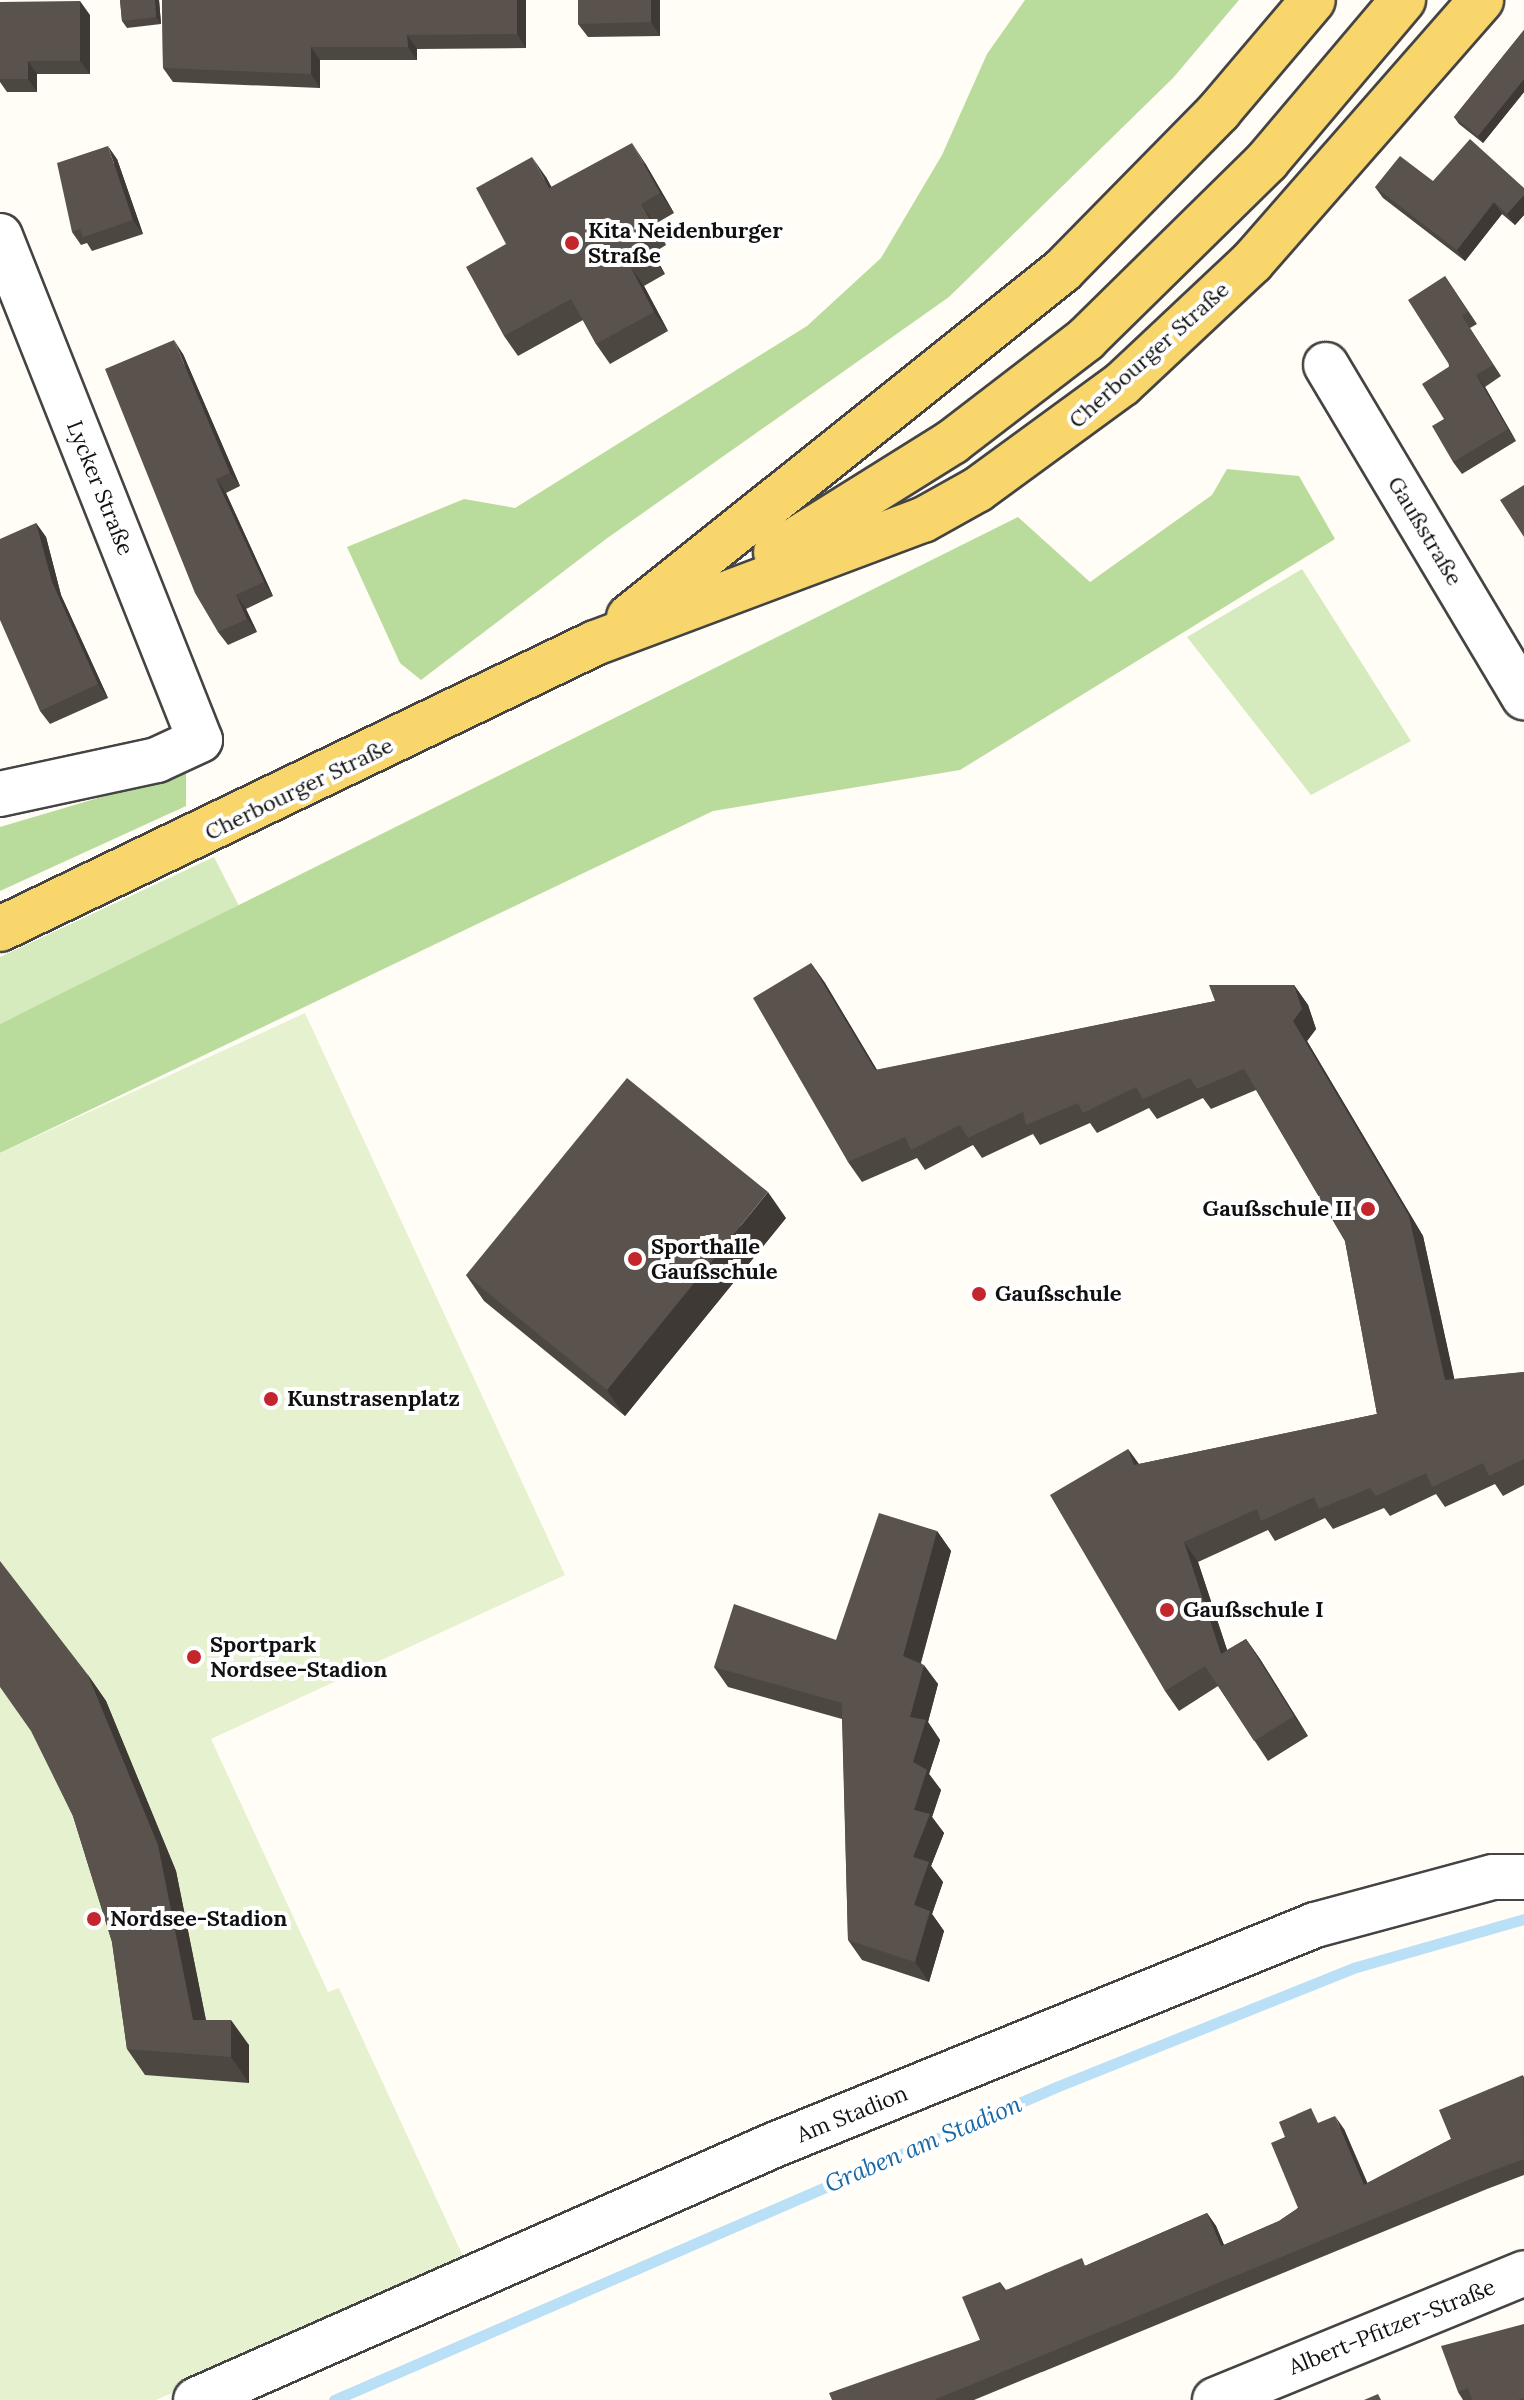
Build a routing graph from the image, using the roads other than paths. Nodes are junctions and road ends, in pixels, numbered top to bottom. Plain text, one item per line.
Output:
1 (1313, 0) edge
2 (1403, 0) edge
3 (1481, 0) edge
4 (0, 236) edge
5 (14, 312) edge
6 (1326, 365) dead end
7 (595, 643) junction
8 (1524, 697) edge
9 (0, 794) edge
10 (0, 929) edge
11 (1524, 1877) edge
12 (1524, 2273) edge
13 (196, 2400) edge
14 (1215, 2400) edge

1 - 7 main road, Cherbourger Straße
2 - 7 main road
3 - 7 main road, Cherbourger Straße
4 - 5 street, Lycker Straße
5 - 9 street, Lycker Straße
6 - 8 street, Gaußstraße
7 - 10 main road, Cherbourger Straße
11 - 13 street, Am Stadion
12 - 14 street, Albert-Pfitzer-Straße

